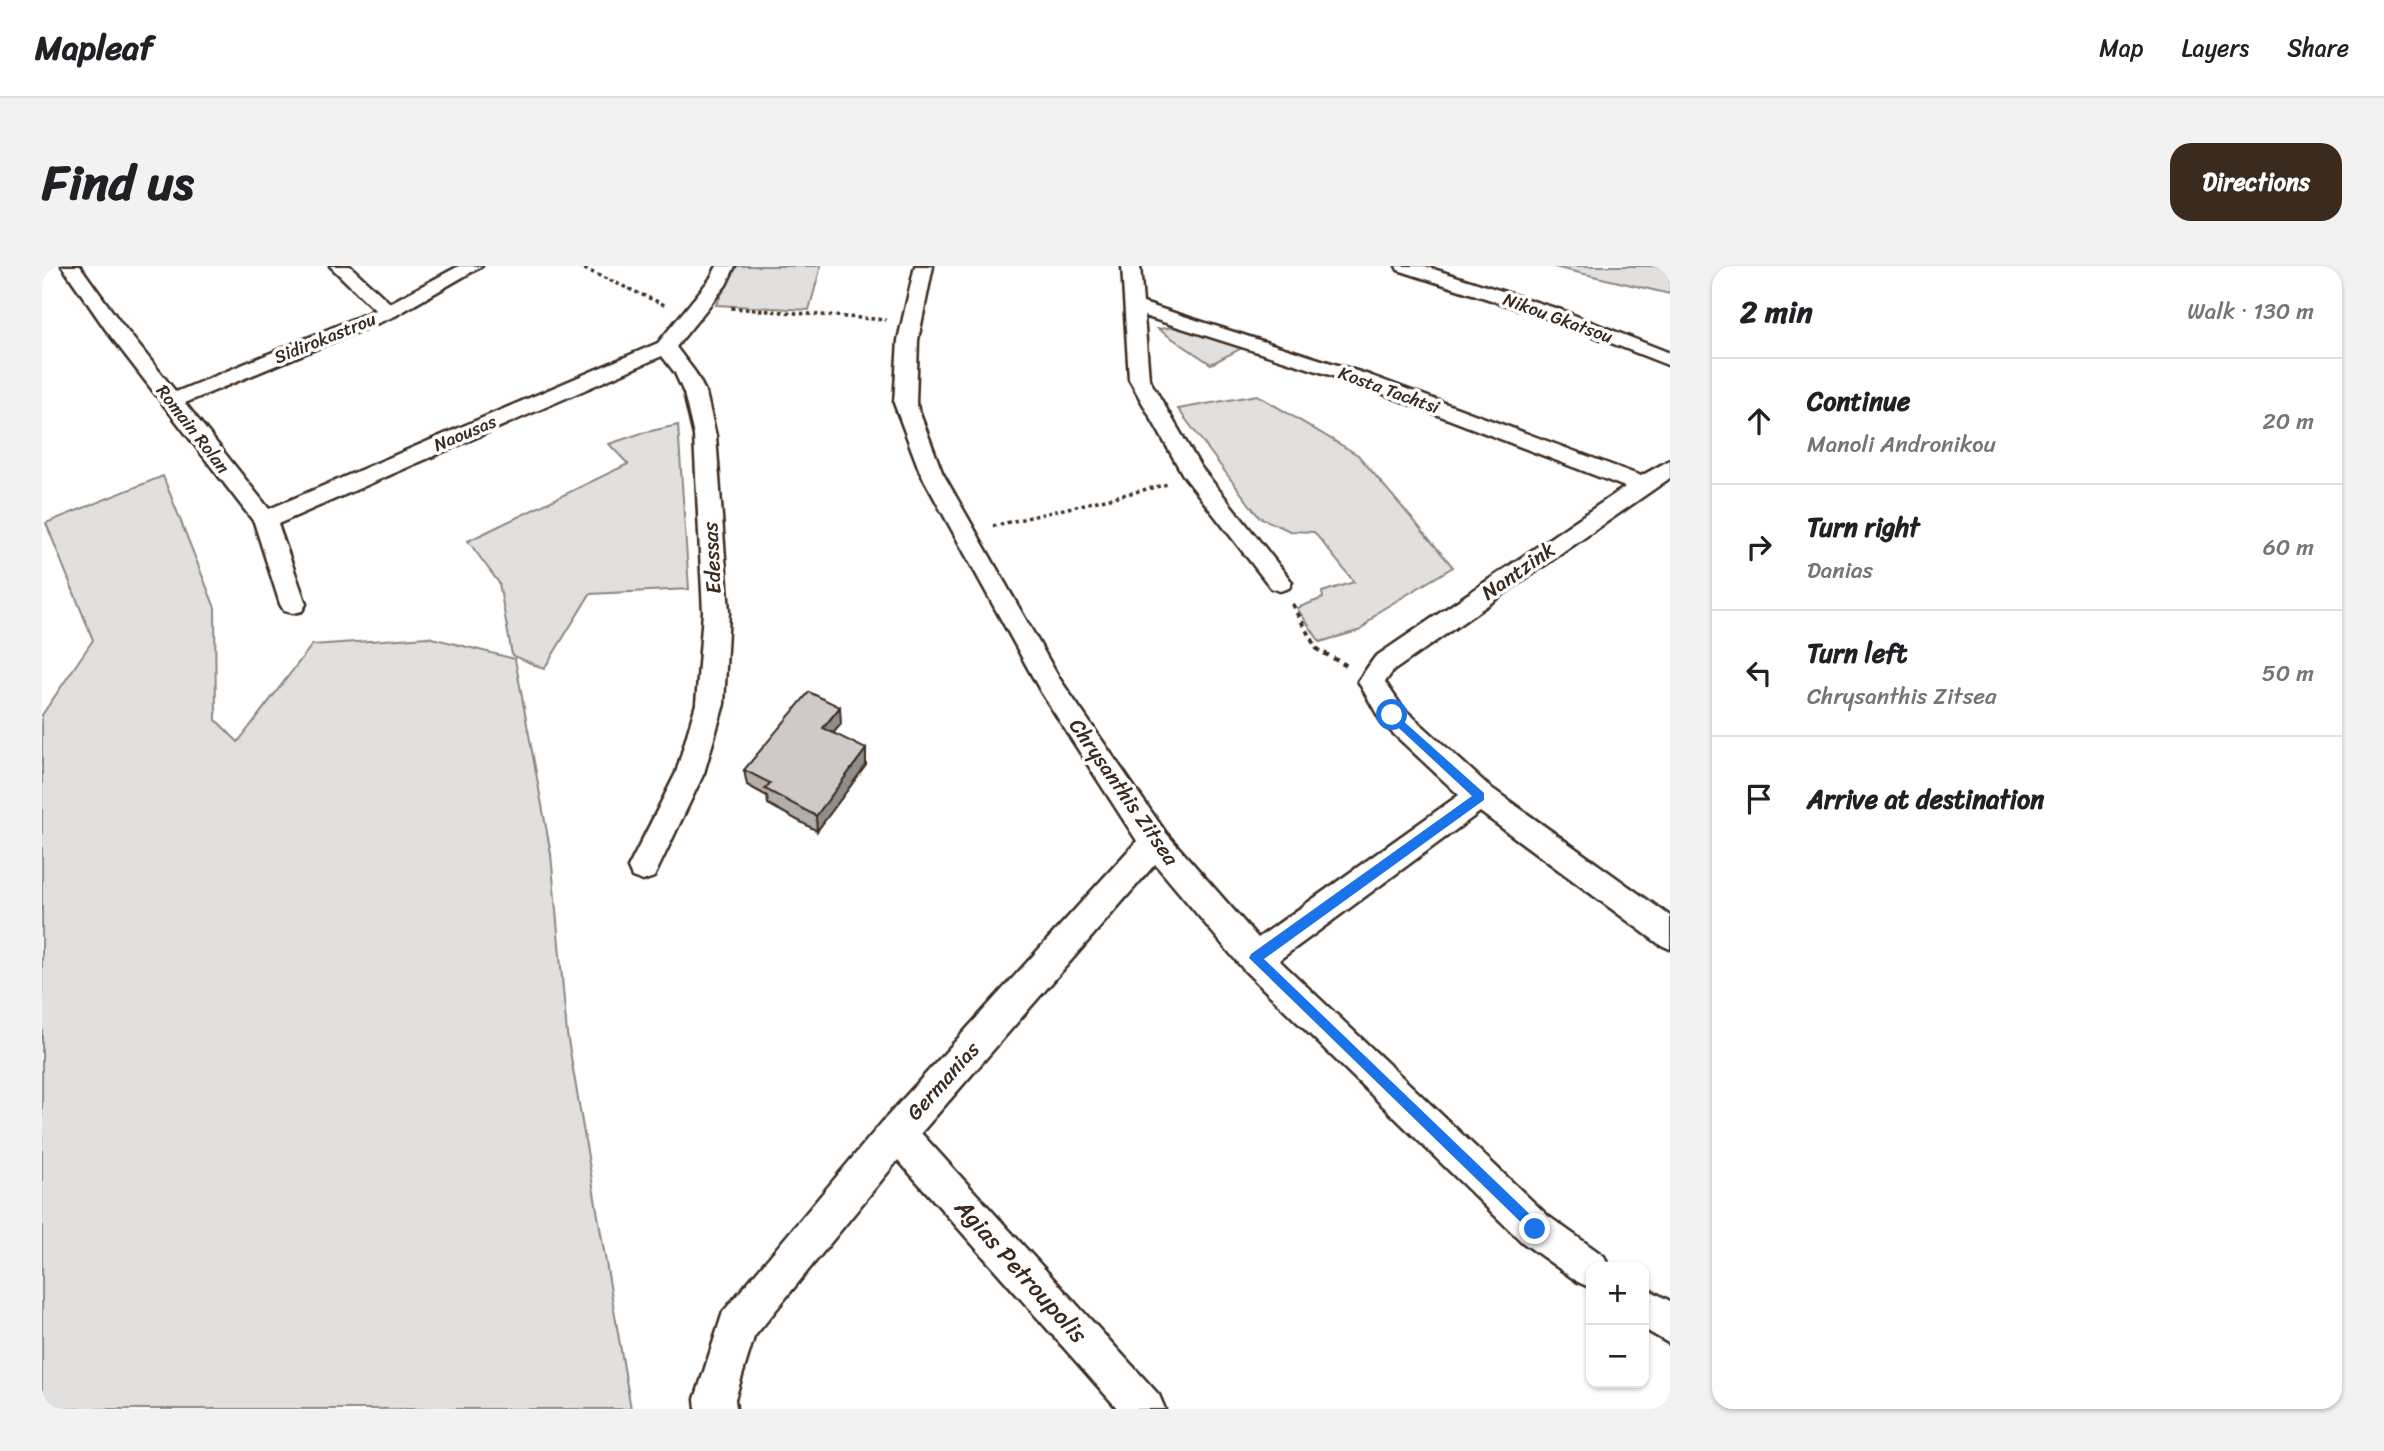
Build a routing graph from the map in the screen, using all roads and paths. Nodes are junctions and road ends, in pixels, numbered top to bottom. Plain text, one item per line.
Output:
1 (71, 266) edge
2 (339, 266) edge
3 (473, 266) edge
4 (578, 266) edge
5 (726, 266) edge
6 (924, 266) edge
7 (1130, 266) edge
8 (1405, 266) edge
9 (1132, 306) junction
10 (694, 311) junction
11 (388, 312) junction
12 (911, 321) junction
13 (665, 347) junction
14 (1670, 360) edge
15 (172, 401) junction
16 (1670, 467) edge
17 (1196, 477) junction
18 (1641, 485) junction
19 (265, 520) junction
20 (965, 533) junction
21 (1280, 582) joint
22 (293, 604) dead end
23 (1371, 681) junction
24 (1480, 796) junction
25 (1155, 842) junction
26 (643, 867) dead end
27 (1670, 934) edge
28 (1255, 958) junction
29 (897, 1133) junction
30 (1586, 1265) edge
31 (1649, 1309) edge
32 (1670, 1324) edge
33 (716, 1409) edge
34 (1144, 1409) edge

1 - 15 street, Romain Rolan
2 - 11 street
3 - 11 street, Sidirokastrou
4 - 10 path
5 - 10 street
6 - 12 street, Chrysanthis Zitsea
7 - 9 street
8 - 14 street, Nikou Gkatsou
9 - 17 street
9 - 18 street, Kosta Tachtsi
10 - 12 path
10 - 13 street
11 - 15 street, Sidirokastrou
12 - 20 street, Chrysanthis Zitsea
13 - 19 street, Naousas
13 - 26 street, Edessas
15 - 19 street, Romain Rolan
16 - 18 street, Nantzink
17 - 20 path
17 - 21 street
18 - 23 street, Nantzink
19 - 22 street, Romain Rolan
20 - 25 street, Chrysanthis Zitsea
21 - 23 path
23 - 24 street
24 - 27 street
24 - 28 street
25 - 28 street, Chrysanthis Zitsea
25 - 29 street, Germanias
28 - 30 street, Chrysanthis Zitsea
29 - 33 street, Germanias
29 - 34 street, Agias Petroupolis
31 - 32 street

